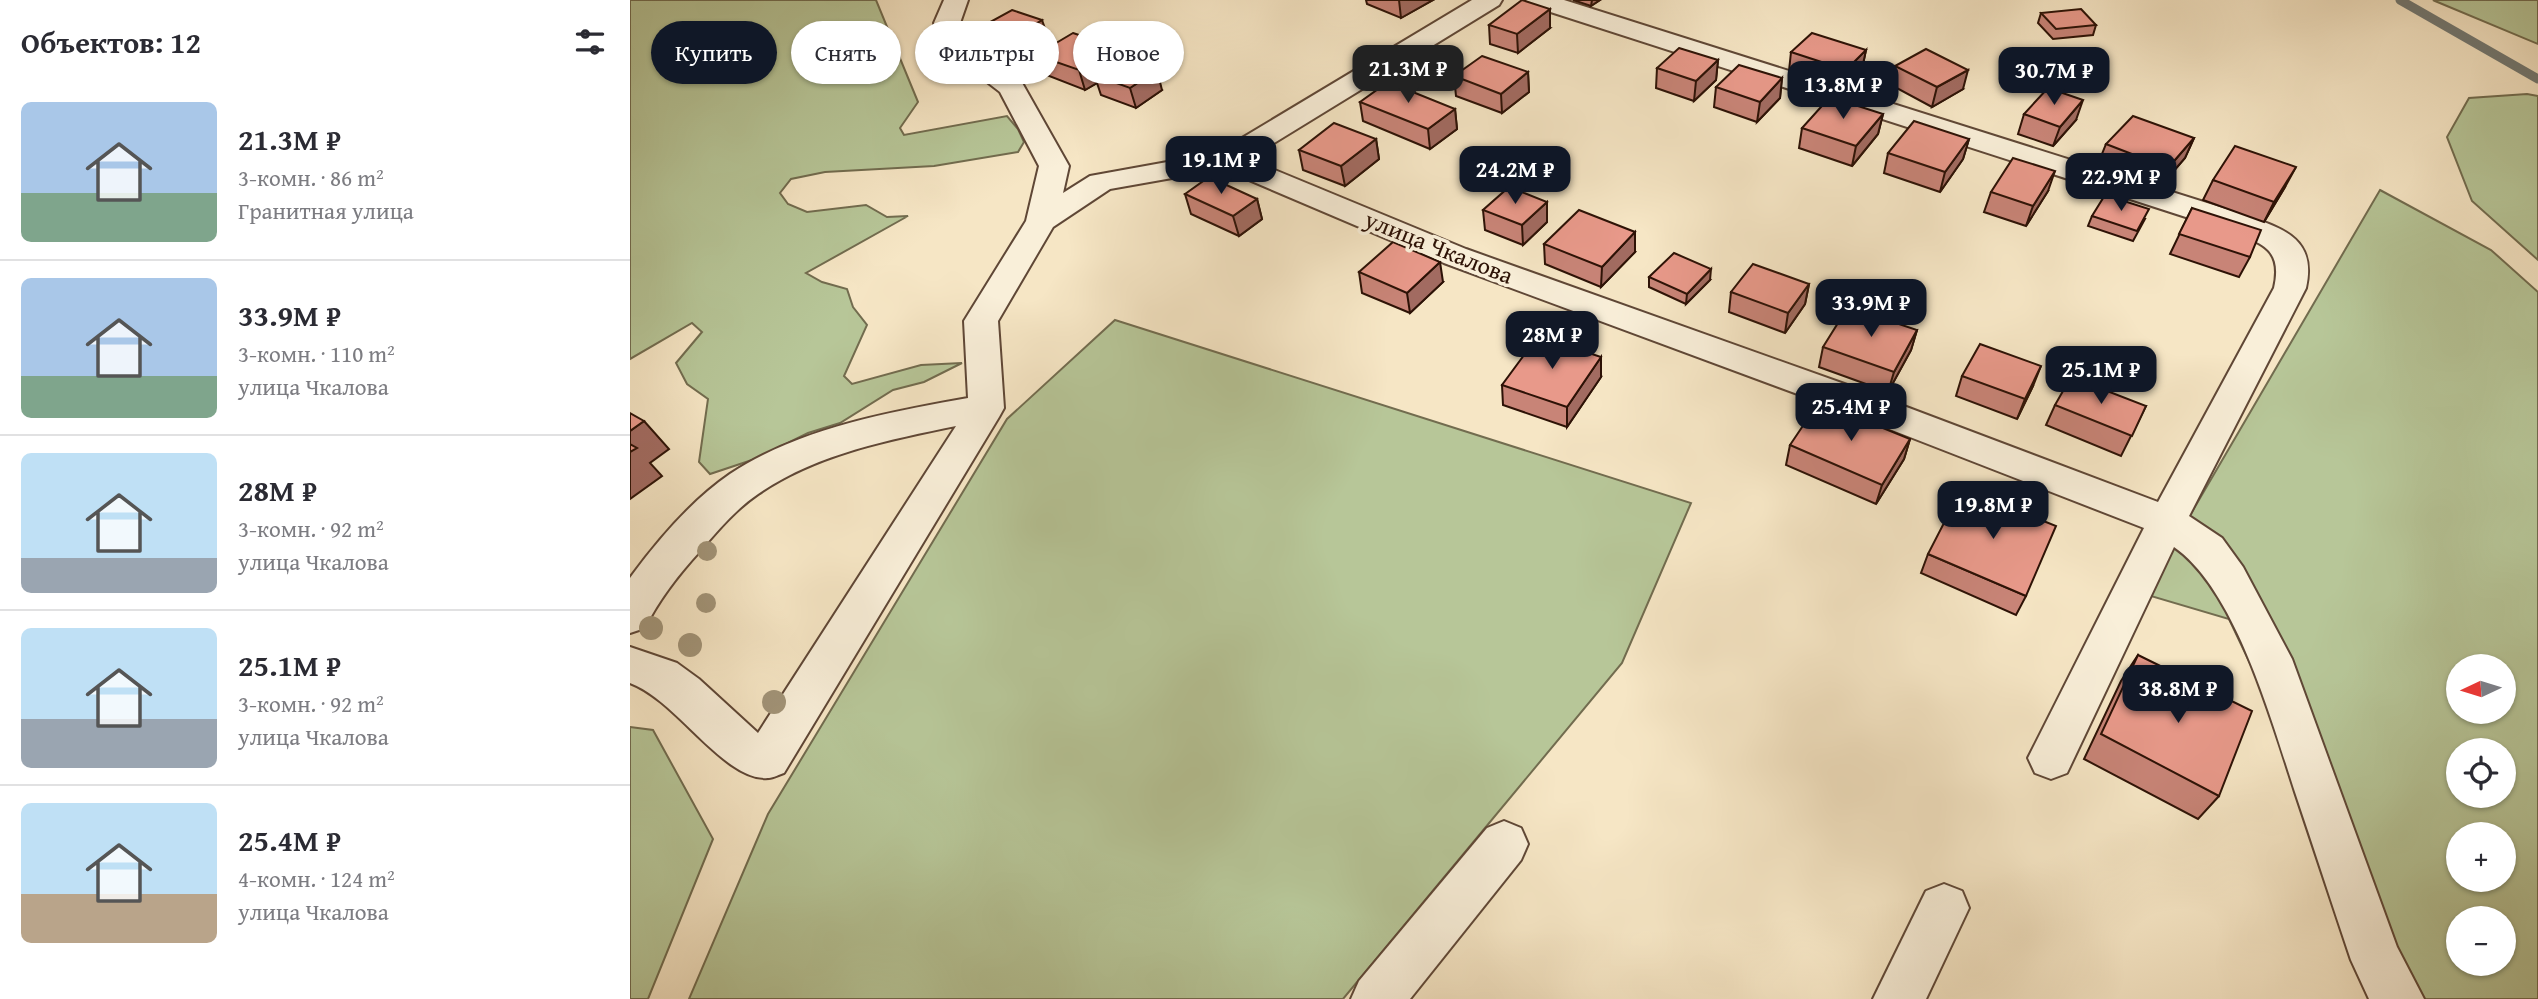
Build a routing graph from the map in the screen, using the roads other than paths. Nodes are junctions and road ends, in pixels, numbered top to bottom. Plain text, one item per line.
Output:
1 (956, 0) edge
2 (1490, 0) edge
3 (1538, 0) edge
4 (1226, 160) junction
5 (1041, 221) junction
6 (986, 408) junction
7 (2167, 521) junction
8 (630, 615) edge
9 (630, 665) edge
10 (2051, 758) dead end
11 (1504, 844) dead end
12 (1944, 908) dead end
13 (1377, 999) edge
14 (1899, 999) edge
15 (2398, 999) edge

1 - 5 street
2 - 4 street
3 - 7 street
4 - 5 street
4 - 7 street, улица Чкалова
5 - 6 street
6 - 8 street
6 - 9 street
7 - 10 street
7 - 15 street, улица Чкалова
11 - 13 street
12 - 14 street

